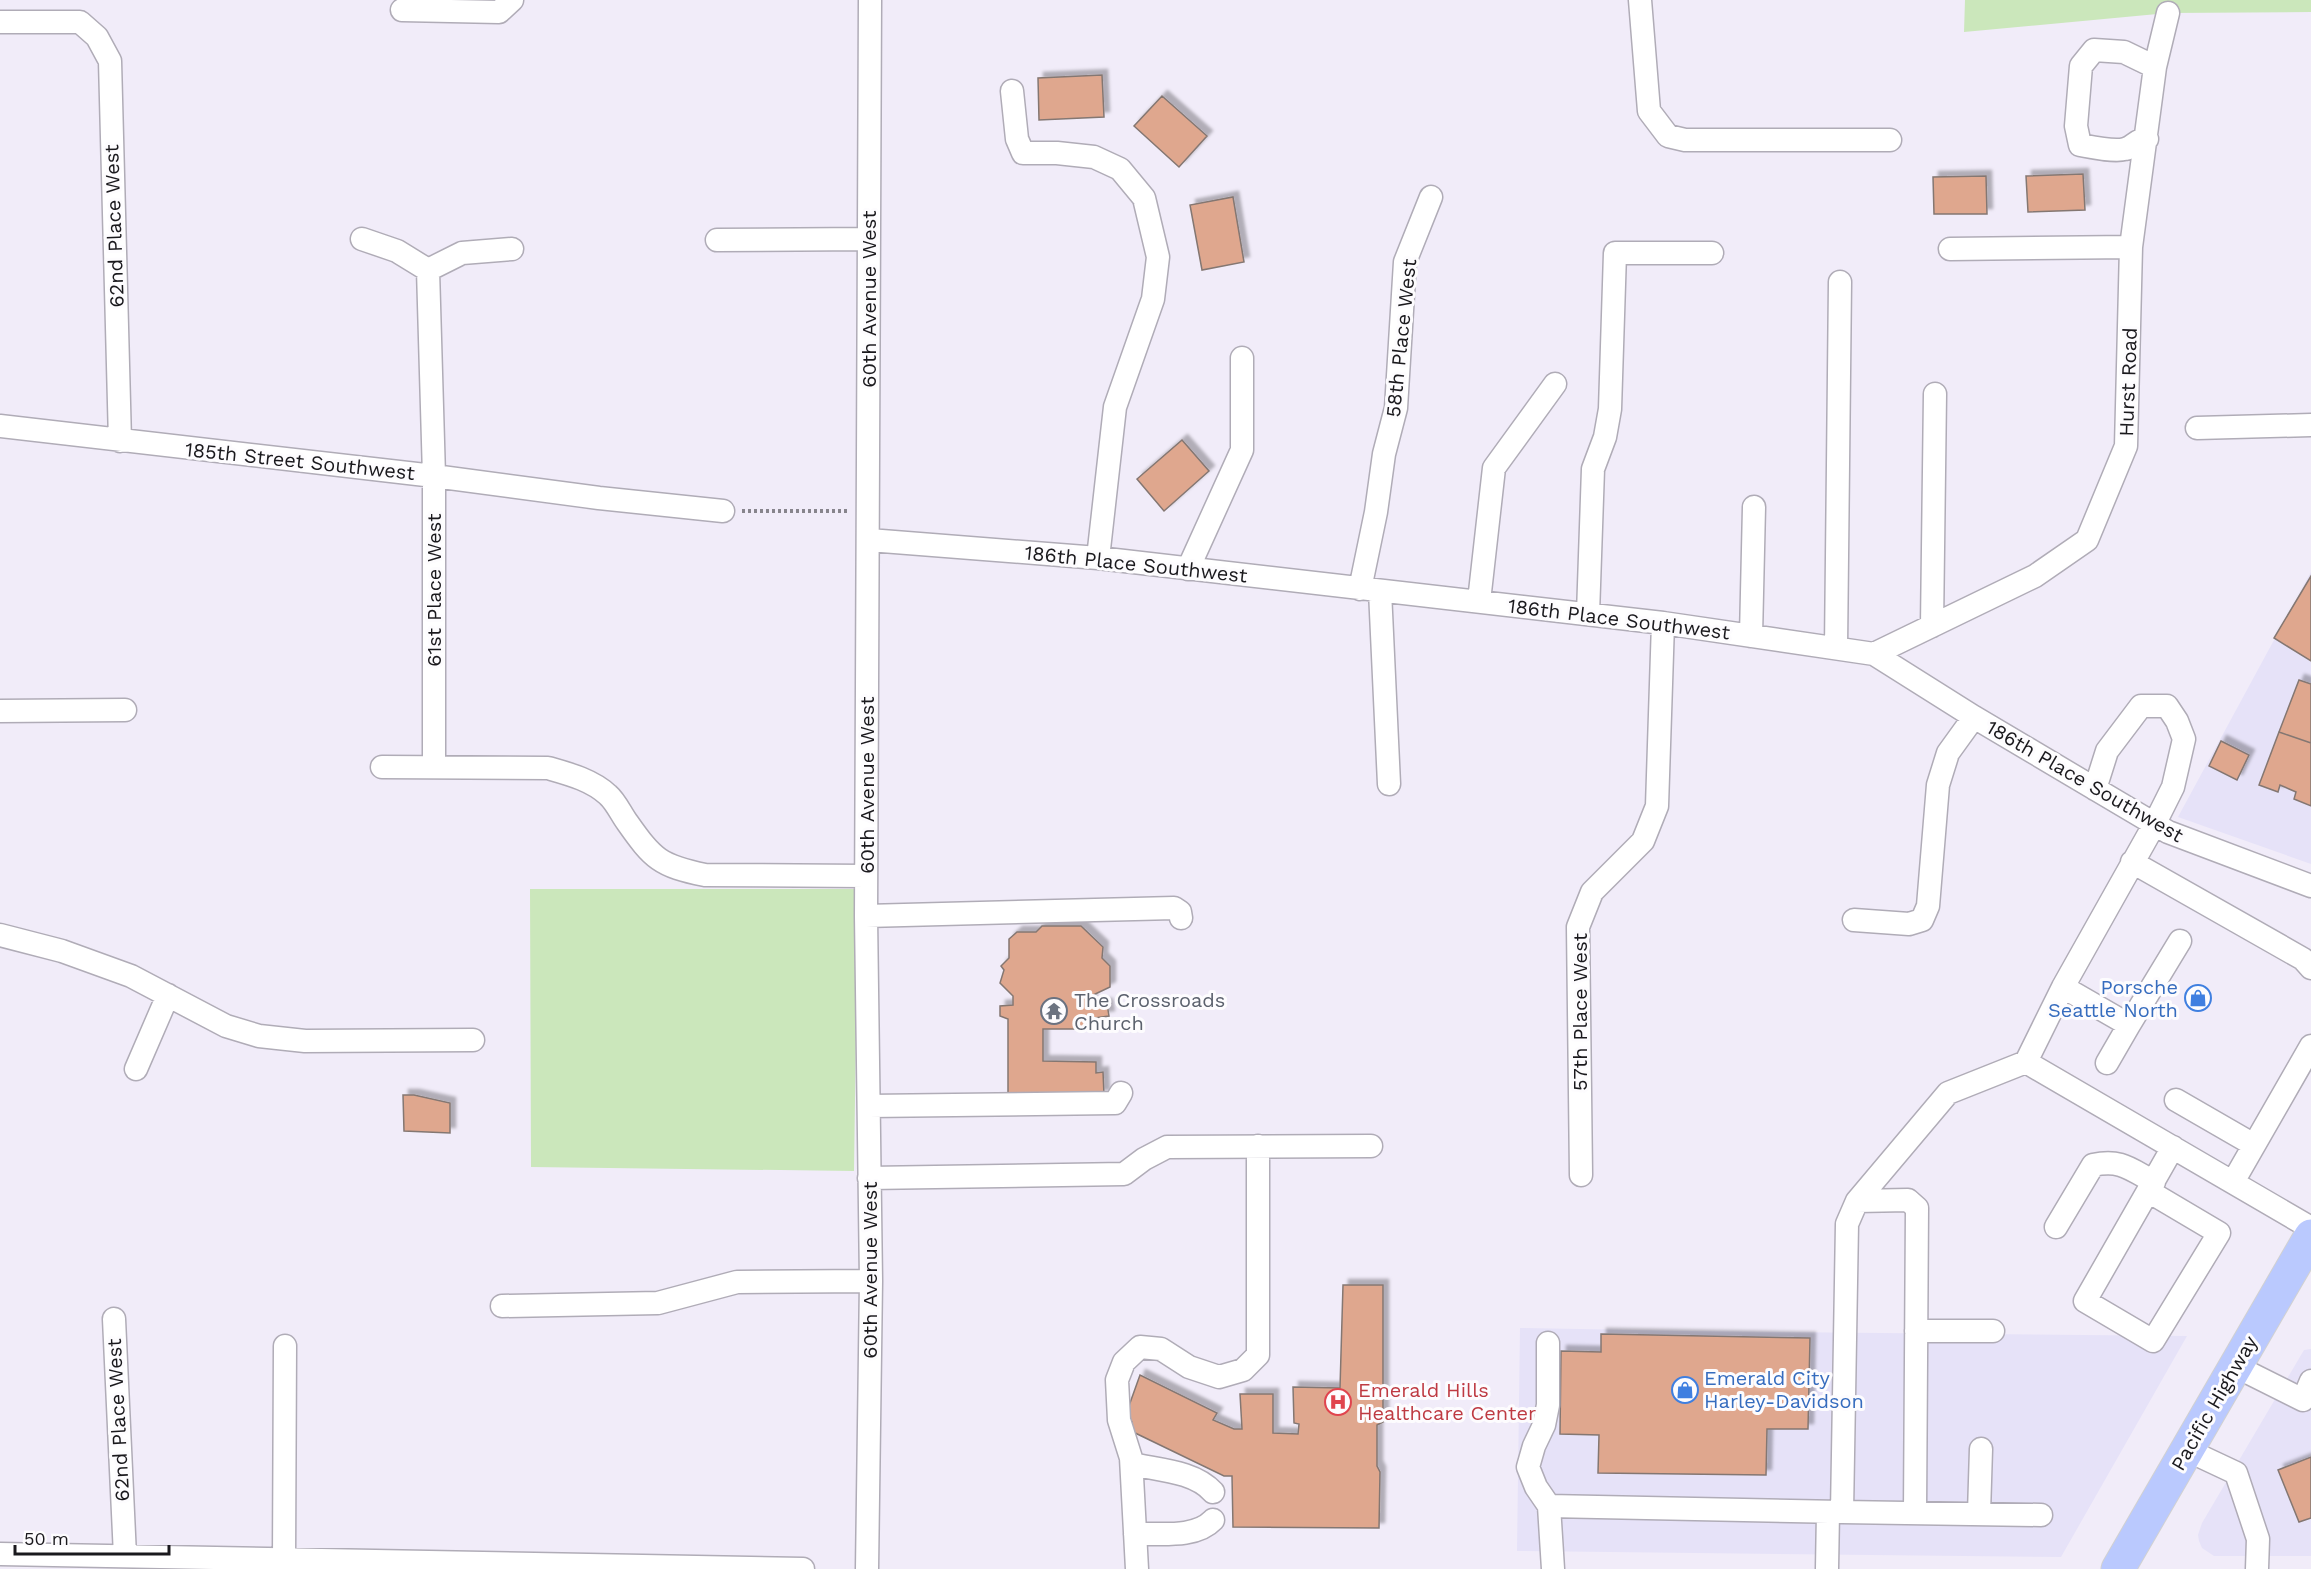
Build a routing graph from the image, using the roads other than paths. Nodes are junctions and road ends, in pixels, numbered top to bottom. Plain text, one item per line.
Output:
1 (512, 0) edge
2 (870, 0) edge
3 (1640, 0) edge
4 (402, 10) dead end
5 (2168, 13) dead end
6 (0, 22) edge
7 (2155, 67) junction
8 (1012, 91) dead end
9 (2147, 139) junction
10 (1890, 140) dead end
11 (1431, 197) dead end
12 (362, 239) dead end
13 (869, 239) junction
14 (717, 240) dead end
15 (2131, 247) junction
16 (512, 249) dead end
17 (1950, 249) dead end
18 (1713, 253) dead end
19 (428, 270) junction
20 (1840, 282) dead end
21 (1242, 358) dead end
22 (1555, 384) dead end
23 (1935, 394) dead end
24 (2311, 425) edge
25 (0, 426) edge
26 (2198, 428) dead end
27 (120, 441) junction
28 (434, 476) junction
29 (1754, 507) dead end
30 (723, 511) road end
31 (869, 540) junction
32 (1098, 558) junction
33 (1188, 568) junction
34 (1370, 590) junction
35 (1479, 602) junction
36 (1588, 614) junction
37 (1663, 623) junction
38 (1932, 626) junction
39 (1751, 636) junction
40 (1836, 648) junction
41 (1874, 654) junction
42 (125, 710) dead end
43 (0, 711) edge
44 (1974, 717) junction
45 (382, 767) dead end
46 (434, 767) junction
47 (1389, 784) dead end
48 (2095, 789) junction
49 (2154, 825) junction
50 (2132, 862) junction
51 (866, 876) junction
52 (2311, 886) edge
53 (866, 916) junction
54 (1181, 918) dead end
55 (1854, 920) dead end
56 (0, 935) edge
57 (2180, 940) dead end
58 (2311, 968) edge
59 (2062, 987) junction
60 (168, 995) junction
61 (2129, 1024) junction
62 (473, 1040) dead end
63 (2311, 1046) edge
64 (2026, 1062) junction
65 (2107, 1063) dead end
66 (136, 1069) dead end
67 (1121, 1093) dead end
68 (2176, 1100) dead end
69 (869, 1106) junction
70 (2254, 1145) junction
71 (1258, 1146) junction
72 (1371, 1146) dead end
73 (2173, 1147) junction
74 (1581, 1175) dead end
75 (869, 1178) junction
76 (2233, 1182) junction
77 (2151, 1186) junction
78 (1857, 1201) junction
79 (2056, 1227) dead end
80 (2311, 1228) edge
81 (2311, 1236) edge
82 (871, 1281) junction
83 (502, 1306) dead end
84 (114, 1319) dead end
85 (1916, 1331) junction
86 (1993, 1331) dead end
87 (1548, 1343) dead end
88 (285, 1346) dead end
89 (2235, 1366) junction
90 (2311, 1381) edge
91 (1981, 1449) dead end
92 (2187, 1450) junction
93 (1132, 1464) junction
94 (1213, 1492) dead end
95 (1549, 1506) junction
96 (1835, 1512) junction
97 (1915, 1512) junction
98 (1979, 1513) junction
99 (2041, 1515) dead end
100 (1212, 1520) dead end
101 (1135, 1534) junction
102 (0, 1554) edge
103 (284, 1560) junction
104 (138, 1561) edge
105 (50, 1562) edge
106 (803, 1569) edge
107 (867, 1569) edge
108 (1137, 1569) edge
109 (1553, 1569) edge
110 (1827, 1569) edge
111 (2118, 1569) edge
112 (2257, 1569) edge

1 - 4 street
2 - 13 street, 60th Avenue West
3 - 10 street
5 - 7 street, Hurst Road
6 - 27 street, 62nd Place West
7 - 9 street, Hurst Road
7 - 9 street
8 - 32 street
9 - 15 street, Hurst Road
11 - 34 street, 58th Place West
12 - 19 street
13 - 14 street
13 - 31 street, 60th Avenue West
15 - 17 street
15 - 38 street, Hurst Road
16 - 19 street
18 - 36 street
19 - 28 street, 61st Place West
20 - 40 street
21 - 33 street
22 - 35 street
23 - 38 street
24 - 26 street
25 - 27 street, 185th Street Southwest
27 - 28 street, 185th Street Southwest
28 - 30 street, 185th Street Southwest
28 - 46 street, 61st Place West
29 - 39 street
31 - 32 street, 186th Place Southwest
31 - 51 street, 60th Avenue West
32 - 33 street, 186th Place Southwest
33 - 34 street, 186th Place Southwest
34 - 35 street, 186th Place Southwest
34 - 47 street, 58th Place West
35 - 36 street, 186th Place Southwest
36 - 37 street, 186th Place Southwest
37 - 39 street, 186th Place Southwest
37 - 74 street, 57th Place West
38 - 41 street, Hurst Road
39 - 40 street, 186th Place Southwest
40 - 41 street, 186th Place Southwest
41 - 44 street, 186th Place Southwest
42 - 43 street
44 - 48 street, 186th Place Southwest
44 - 55 street
45 - 46 street
46 - 51 street
48 - 49 street, 186th Place Southwest
48 - 49 street
49 - 50 street
49 - 52 street, 186th Place Southwest
50 - 58 street
50 - 59 street
51 - 53 street, 60th Avenue West
53 - 54 street
53 - 69 street, 60th Avenue West
56 - 60 street
57 - 61 street
59 - 61 street
59 - 64 street
60 - 62 street
60 - 66 street
61 - 65 street
63 - 70 street
64 - 73 street
64 - 78 street
67 - 69 street
68 - 70 street
69 - 75 street, 60th Avenue West
70 - 76 street
71 - 72 street
71 - 75 street
71 - 93 street
73 - 76 street
73 - 77 street
75 - 82 street, 60th Avenue West
76 - 80 street
77 - 77 street
77 - 79 street
78 - 85 street
78 - 96 street
81 - 89 highway, Pacific Highway
82 - 83 street
82 - 107 street, 60th Avenue West
84 - 104 street, 62nd Place West
85 - 86 street
85 - 97 street
87 - 95 street
88 - 103 street
89 - 90 street
89 - 92 highway, Pacific Highway
91 - 98 street
92 - 111 highway, Pacific Highway
92 - 112 street
93 - 94 street
93 - 101 street
95 - 96 street
95 - 109 street
96 - 97 street
96 - 110 street
97 - 98 street
98 - 99 street
100 - 101 street
101 - 108 street
102 - 105 street
103 - 104 street
103 - 106 street
104 - 105 street

